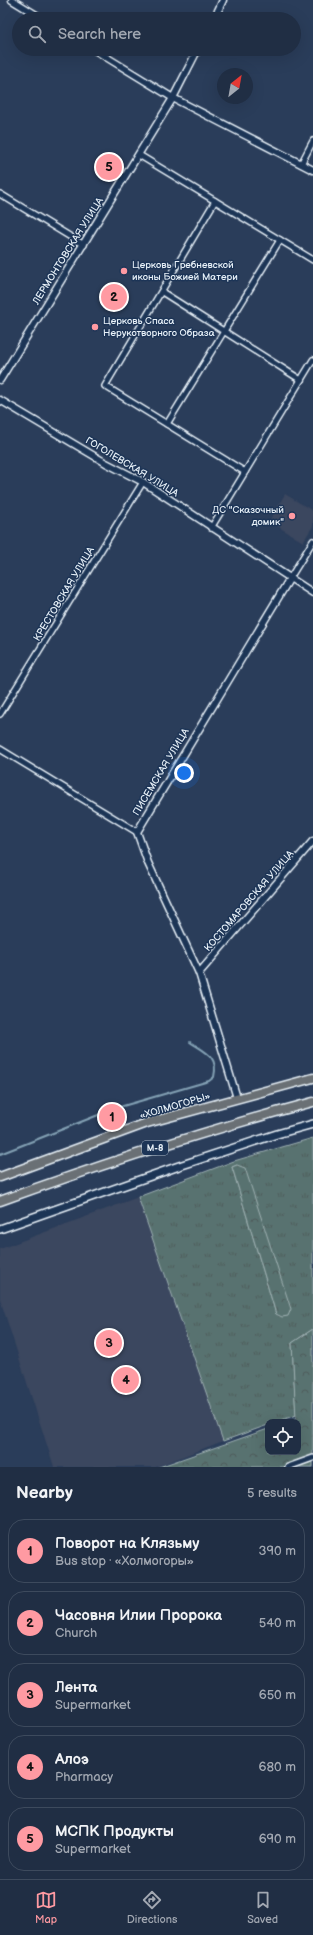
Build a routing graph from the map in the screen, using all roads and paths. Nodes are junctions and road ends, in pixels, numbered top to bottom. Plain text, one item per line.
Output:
1 (12, 0) edge
2 (222, 0) edge
3 (32, 12) edge
4 (217, 12) edge
5 (104, 56) edge
6 (194, 56) edge
7 (173, 98) junction
8 (313, 141) edge
9 (139, 155) junction
10 (301, 164) junction
11 (313, 170) edge
12 (0, 194) edge
13 (215, 201) junction
14 (280, 240) junction
15 (84, 245) junction
16 (313, 260) edge
17 (162, 292) junction
18 (224, 332) junction
19 (313, 360) edge
20 (0, 380) edge
21 (300, 380) junction
22 (0, 400) edge
23 (167, 424) junction
24 (245, 472) junction
25 (142, 482) junction
26 (211, 528) junction
27 (313, 541) edge
28 (290, 578) junction
29 (313, 592) edge
30 (0, 714) edge
31 (0, 749) edge
32 (137, 832) junction
33 (313, 841) edge
34 (199, 973) junction
35 (313, 1078) edge
36 (237, 1098) junction
37 (313, 1102) edge
38 (313, 1124) edge
39 (0, 1177) edge
40 (0, 1201) edge
41 (0, 1229) edge
42 (313, 1458) edge
43 (288, 1467) edge

1 - 3 street
2 - 4 street
5 - 7 street
6 - 7 street, ЛЕРМОНТОВСКАЯ УЛИЦА
7 - 9 street, ЛЕРМОНТОВСКАЯ УЛИЦА
7 - 10 street
8 - 10 street
9 - 13 street
9 - 15 street, ЛЕРМОНТОВСКАЯ УЛИЦА
10 - 11 street
12 - 15 street
13 - 14 street
13 - 17 street
14 - 16 street
14 - 18 street
15 - 20 street, ЛЕРМОНТОВСКАЯ УЛИЦА
17 - 18 street
17 - 23 street
18 - 21 street
18 - 23 street
19 - 21 street
21 - 24 street
22 - 25 street, ГОГОЛЕВСКАЯ УЛИЦА
23 - 24 street
24 - 26 street
25 - 26 street, ГОГОЛЕВСКАЯ УЛИЦА
25 - 30 street, КРЕСТОВСКАЯ УЛИЦА
26 - 28 street, ГОГОЛЕВСКАЯ УЛИЦА
27 - 28 street, ПИСЕМСКАЯ УЛИЦА
28 - 29 street, ГОГОЛЕВСКАЯ УЛИЦА
28 - 32 street, ПИСЕМСКАЯ УЛИЦА
31 - 32 street
32 - 34 street, ПИСЕМСКАЯ УЛИЦА
33 - 34 street, КОСТОМАРОВСКАЯ УЛИЦА
34 - 36 street, ПИСЕМСКАЯ УЛИЦА
35 - 36 highway, «ХОЛМОГОРЫ» / М-8
36 - 39 highway, «ХОЛМОГОРЫ» / М-8
37 - 40 highway, М-8
38 - 41 main road
42 - 43 street

